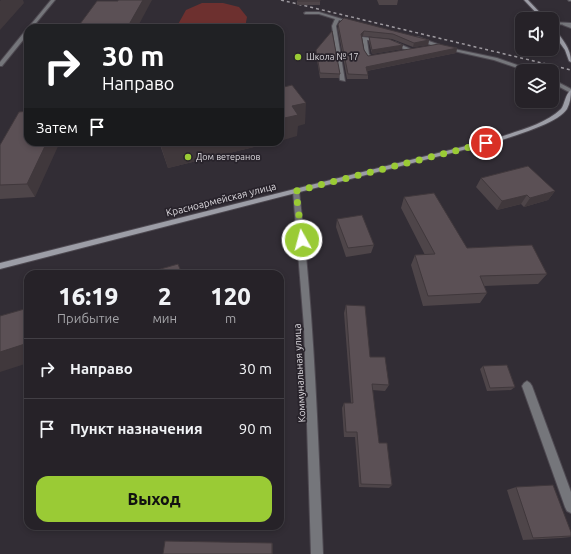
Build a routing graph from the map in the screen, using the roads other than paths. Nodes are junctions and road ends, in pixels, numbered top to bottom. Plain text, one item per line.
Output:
1 (53, 0) edge
2 (526, 0) edge
3 (537, 12) edge
4 (306, 13) dead end
5 (337, 19) junction
6 (357, 23) edge
7 (33, 24) edge
8 (559, 24) edge
9 (565, 24) junction
10 (571, 24) edge
11 (571, 27) edge
12 (24, 36) edge
13 (416, 38) edge
14 (559, 39) edge
15 (383, 41) edge
16 (390, 41) edge
17 (438, 46) junction
18 (425, 48) edge
19 (418, 49) edge
20 (411, 50) junction
21 (398, 53) edge
22 (384, 56) edge
23 (571, 61) edge
24 (0, 65) edge
25 (515, 66) edge
26 (342, 80) dead end
27 (559, 85) edge
28 (571, 92) edge
29 (296, 191) junction
30 (0, 266) edge
31 (527, 386) dead end
32 (571, 507) edge
33 (317, 554) edge

1 - 7 street
2 - 3 street
4 - 5 street
5 - 6 street
5 - 26 street
8 - 9 street
9 - 10 street
9 - 11 street
12 - 24 street
13 - 17 street
14 - 23 street
15 - 22 street
16 - 20 street
17 - 18 street
17 - 25 street
19 - 20 street
20 - 21 street
27 - 28 street
28 - 29 street, Красноармейская улица
29 - 30 street, Красноармейская улица
29 - 33 street, Коммунальная улица
31 - 32 street

